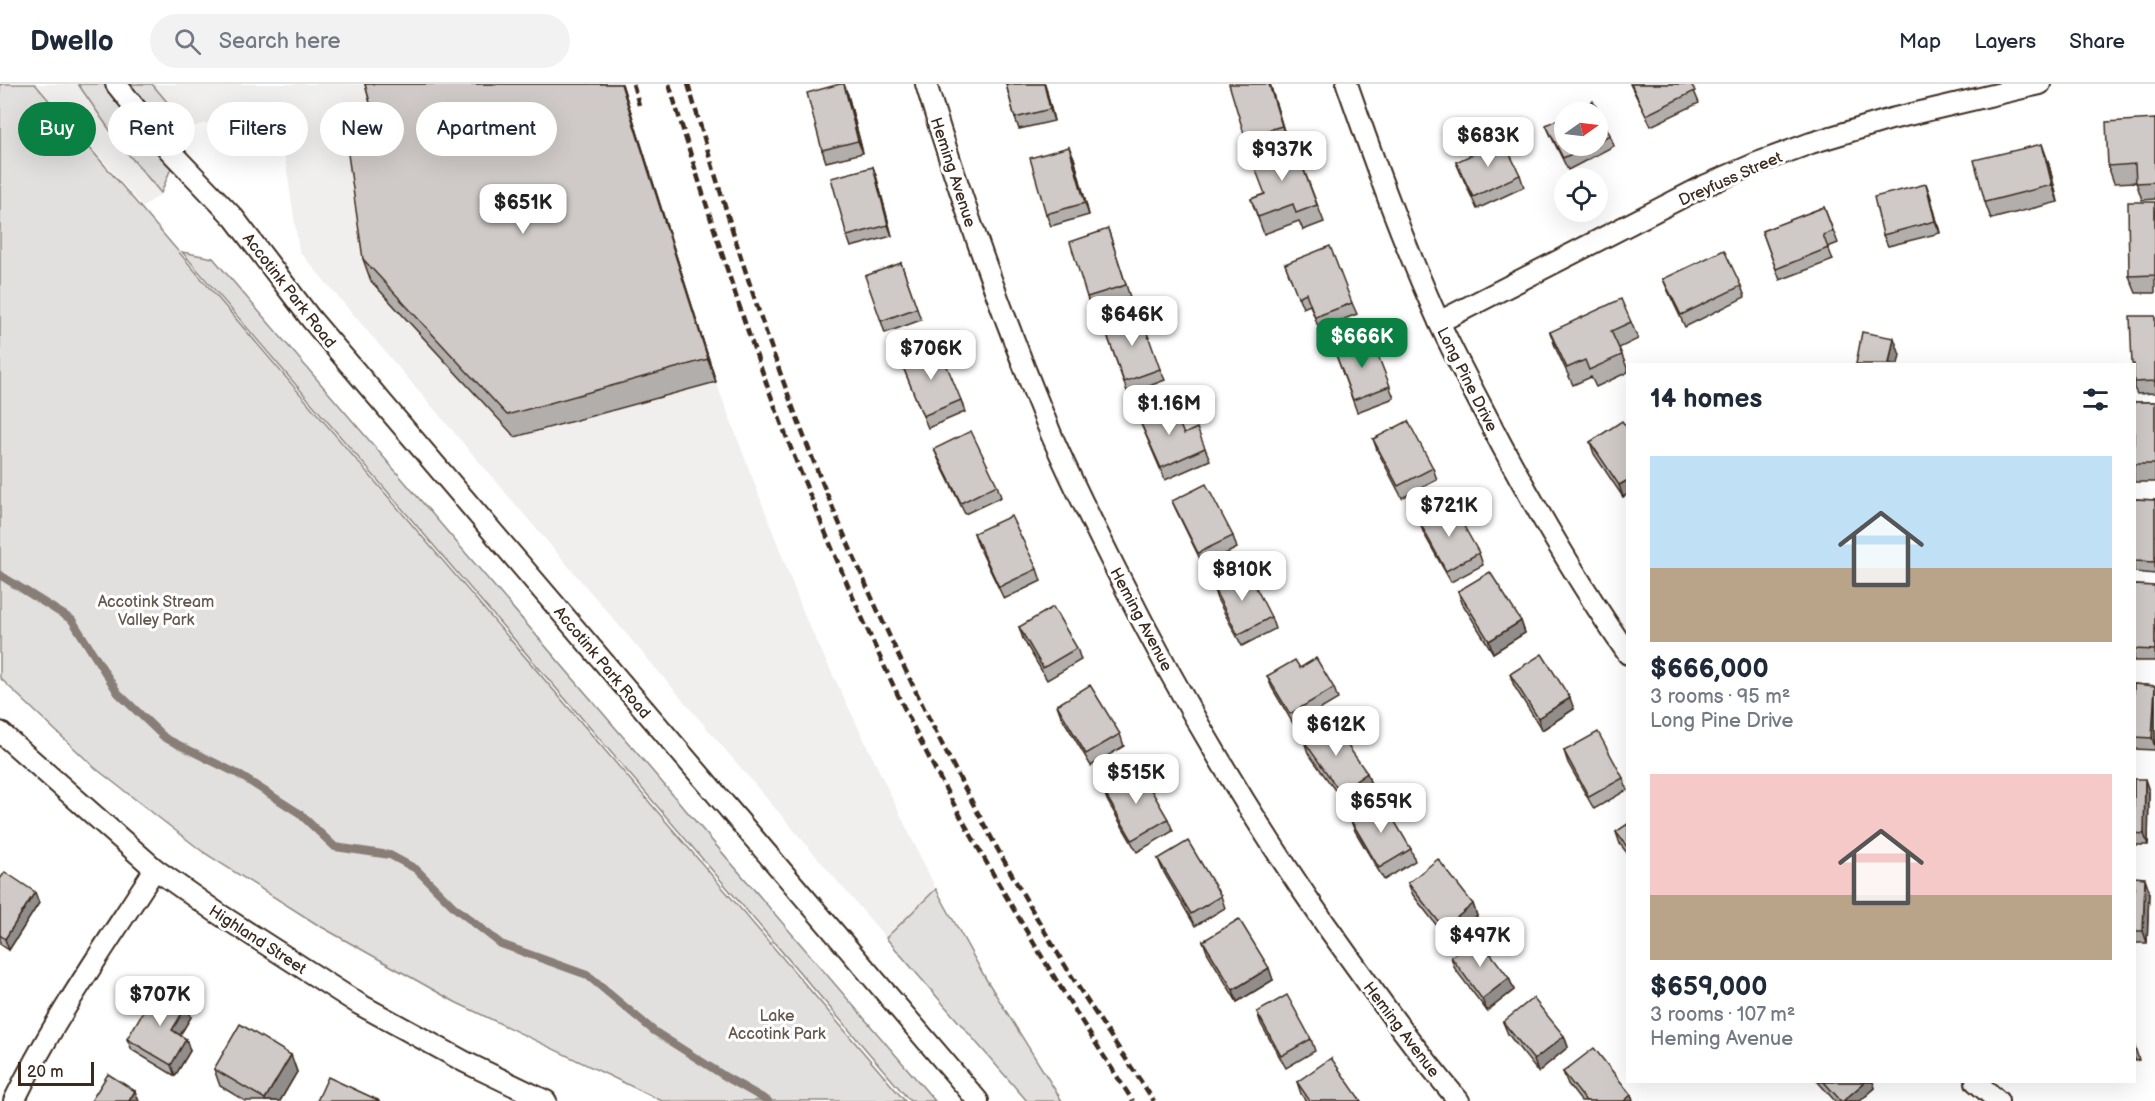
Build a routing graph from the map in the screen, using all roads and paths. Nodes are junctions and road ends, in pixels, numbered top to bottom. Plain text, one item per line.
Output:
1 (116, 84) edge
2 (926, 84) edge
3 (1347, 84) edge
4 (2040, 84) edge
5 (1439, 322) junction
6 (1626, 651) edge
7 (0, 732) edge
8 (155, 869) junction
9 (1977, 1083) edge
10 (14, 1101) edge
11 (546, 1101) edge
12 (978, 1101) edge
13 (1459, 1101) edge
14 (1998, 1101) edge

1 - 12 street, Accotink Park Road
2 - 13 street, Heming Avenue
3 - 5 street, Long Pine Drive
4 - 5 street, Dreyfuss Street
5 - 6 street, Long Pine Drive
7 - 8 street, Highland Street
8 - 10 street
8 - 11 street, Highland Street
9 - 14 street

